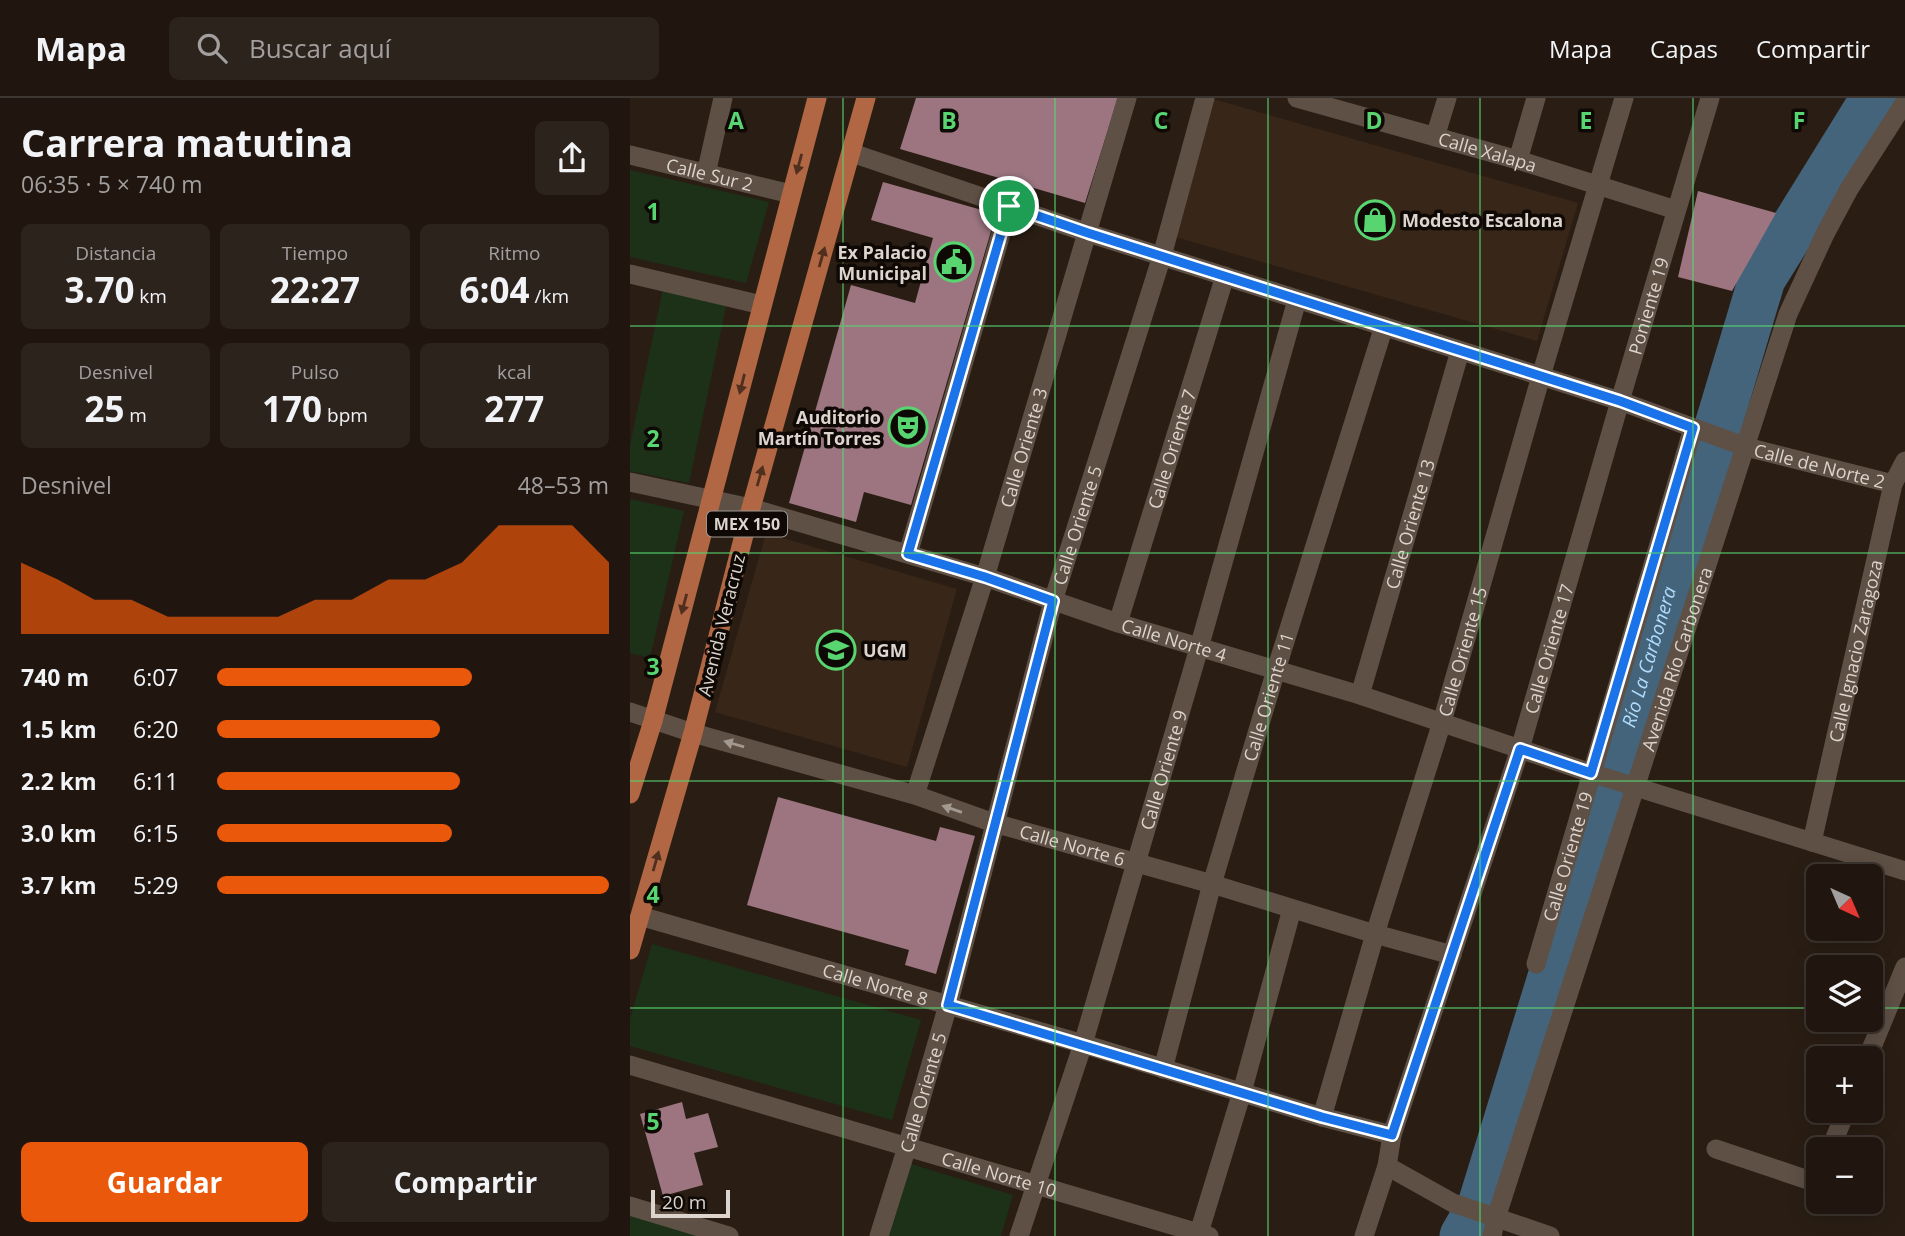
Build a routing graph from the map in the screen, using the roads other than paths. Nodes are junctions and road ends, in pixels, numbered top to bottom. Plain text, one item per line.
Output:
1 (723, 98) edge
2 (817, 98) edge
3 (866, 98) edge
4 (1128, 98) edge
5 (1205, 98) edge
6 (1297, 98) edge
7 (1447, 98) edge
8 (1536, 98) edge
9 (1624, 98) edge
10 (1710, 98) edge
11 (1905, 102) edge
12 (1353, 106) edge
13 (1436, 137) junction
14 (852, 153) junction
15 (630, 155) edge
16 (1518, 160) junction
17 (706, 174) junction
18 (1598, 186) junction
19 (791, 194) junction
20 (1009, 206) junction
21 (1676, 210) junction
22 (1088, 233) junction
23 (1162, 256) junction
24 (630, 274) edge
25 (1225, 276) junction
26 (1297, 300) junction
27 (762, 305) junction
28 (1384, 326) junction
29 (1460, 351) junction
30 (1541, 376) junction
31 (1620, 401) junction
32 (1700, 431) junction
33 (1746, 447) junction
34 (1905, 461) edge
35 (630, 482) edge
36 (1893, 484) junction
37 (712, 499) junction
38 (751, 509) junction
39 (908, 554) junction
40 (985, 577) junction
41 (1053, 601) junction
42 (1118, 623) junction
43 (1199, 648) junction
44 (1276, 670) junction
45 (1360, 695) junction
46 (630, 712) edge
47 (653, 721) junction
48 (1442, 722) junction
49 (693, 733) junction
50 (1520, 749) junction
51 (1591, 773) junction
52 (1635, 787) junction
53 (630, 794) edge
54 (915, 795) junction
55 (995, 823) junction
56 (1812, 842) junction
57 (1135, 864) junction
58 (1905, 871) edge
59 (1212, 884) junction
60 (1293, 909) junction
61 (640, 916) junction
62 (1375, 934) junction
63 (630, 950) edge
64 (1451, 955) junction
65 (1536, 964) dead end
66 (1905, 967) edge
67 (948, 1005) junction
68 (1083, 1044) junction
69 (1872, 1046) edge
70 (630, 1065) edge
71 (1163, 1069) junction
72 (1242, 1092) junction
73 (1322, 1117) junction
74 (1392, 1135) junction
75 (907, 1147) junction
76 (1716, 1149) dead end
77 (1387, 1166) junction
78 (1806, 1178) edge
79 (1035, 1185) junction
80 (630, 1206) edge
81 (1494, 1227) edge
82 (1202, 1235) edge
83 (729, 1236) edge
84 (879, 1236) edge
85 (1019, 1236) edge
86 (1364, 1236) edge
87 (1550, 1236) edge

1 - 17 street
2 -> 19 main road, MEX 150
3 - 14 main road, Avenida Veracruz / MEX 150
4 - 22 street, Calle Oriente 3
5 - 23 street, Calle Oriente 5
6 - 12 street, Calle Xalapa
7 - 13 street
8 - 16 street
9 - 18 street, Calle Oriente 15
10 - 21 street, Poniente 19
11 - 33 street, Avenida Río Carbonera
12 - 13 street, Calle Xalapa
13 - 16 street, Calle Xalapa
14 - 20 street, Calle de Norte 2
38 -> 14 main road, Avenida Veracruz / MEX 150
15 - 17 street, Calle Sur 2
16 - 18 street, Calle Xalapa
17 - 19 street, Calle Sur 2
18 - 21 street, Calle Xalapa
18 - 30 street, Calle Oriente 15
19 - 27 main road, MEX 150
20 - 22 street, Calle de Norte 2
20 - 39 street
21 - 31 street, Poniente 19
22 - 23 street, Calle de Norte 2
22 - 40 street, Calle Oriente 3
23 - 25 street, Calle de Norte 2
23 - 41 street, Calle Oriente 5
24 - 27 street
25 - 26 street, Calle de Norte 2
25 - 42 street, Calle Oriente 7
26 - 28 street, Calle de Norte 2
26 - 43 street, Calle Oriente 9
27 -> 37 main road, MEX 150
28 - 29 street, Calle de Norte 2
28 - 44 street, Calle Oriente 11
29 - 30 street, Calle de Norte 2
29 - 45 street, Calle Oriente 13
30 - 31 street, Calle de Norte 2
30 - 48 street, Calle Oriente 15
31 - 32 street, Calle de Norte 2
31 - 50 street, Calle Oriente 17
32 - 33 street, Calle de Norte 2
32 - 51 street, Calle Oriente 19
33 - 36 street, Calle de Norte 2
33 - 52 street, Avenida Río Carbonera
34 - 36 street, Calle Ignacio Zaragoza
35 - 37 street, Calle Norte 4
36 - 56 street, Calle Ignacio Zaragoza
37 - 38 street, Calle Norte 4
37 -> 47 main road, MEX 150
38 - 39 street, Calle Norte 4
38 - 49 main road, Avenida Veracruz / MEX 150
39 - 40 street, Calle Norte 4
40 - 41 street, Calle Norte 4
40 - 54 street, Calle Oriente 3
41 - 42 street, Calle Norte 4
41 - 55 street, Calle Oriente 5
42 - 43 street, Calle Norte 4
43 - 44 street, Calle Norte 4
43 - 57 street, Calle Oriente 9
44 - 45 street, Calle Norte 4
44 - 59 street, Calle Oriente 11
45 - 48 street, Calle Norte 4
46 - 47 street, Calle Norte 6
47 - 49 street, Calle Norte 6
47 - 53 main road, MEX 150
48 - 50 street, Calle Norte 4
48 - 62 street, Calle Oriente 15
54 -> 49 street, Calle Norte 6
61 -> 49 main road, Avenida Veracruz / MEX 150
50 - 51 street, Calle Norte 4
50 - 64 street, Calle Oriente 17
51 - 52 street, Calle Norte 4
51 - 65 street, Calle Oriente 19
52 - 56 street, Calle Norte 4
52 - 81 street, Avenida Río Carbonera
55 -> 54 street, Calle Norte 6
55 - 57 street, Calle Norte 6
55 - 67 street, Calle Oriente 5
56 - 58 street, Calle Norte 4
57 - 59 street, Calle Norte 6
57 - 68 street, Calle Oriente 9
59 - 60 street, Calle Norte 6
59 - 71 street, Calle Oriente 11
60 - 62 street, Calle Norte 6
60 - 72 street
61 - 63 main road, Avenida Veracruz / MEX 150
61 - 67 street, Calle Norte 8
62 - 64 street, Calle Norte 6
62 - 73 street, Calle Oriente 15
64 - 74 street, Calle Oriente 17
66 - 69 street
67 - 68 street, Calle Norte 8
67 - 75 street, Calle Oriente 5
68 - 71 street, Calle Norte 8
68 - 79 street, Calle Oriente 9
70 - 75 street, Calle Norte 10
71 - 72 street, Calle Norte 8
72 - 73 street, Calle Norte 8
72 - 82 street
73 - 74 street, Calle Norte 8
74 - 77 street, Calle Oriente 17
75 - 79 street, Calle Norte 10
75 - 84 street, Calle Oriente 5
76 - 78 street
77 - 81 street
77 - 86 street
79 - 82 street, Calle Norte 10
79 - 85 street, Calle Oriente 9
80 - 83 street
81 - 87 street

